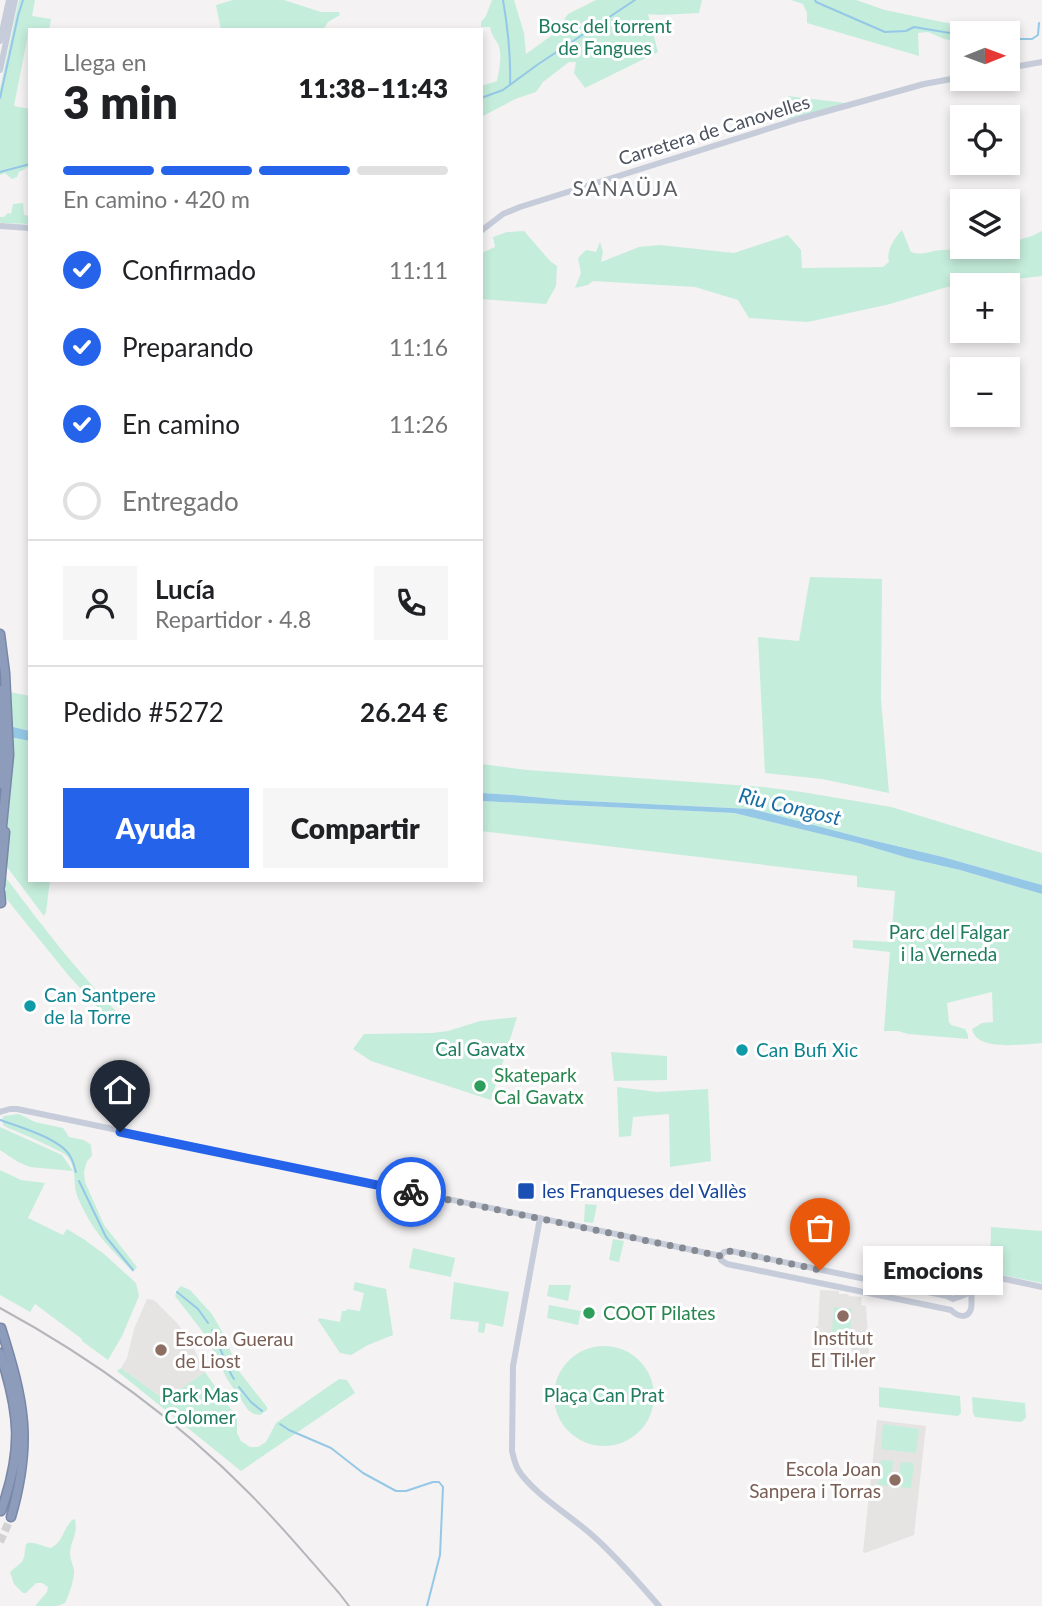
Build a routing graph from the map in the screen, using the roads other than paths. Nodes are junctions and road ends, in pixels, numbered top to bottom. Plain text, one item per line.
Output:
1 (9, 0) edge
2 (15, 0) edge
3 (0, 41) edge
4 (1042, 62) edge
5 (1020, 66) edge
6 (0, 70) edge
7 (950, 79) edge
8 (0, 226) edge
9 (28, 228) edge
10 (483, 229) edge
11 (0, 634) edge
12 (0, 690) edge
13 (2, 783) edge
14 (1, 836) edge
15 (0, 886) edge
16 (0, 892) edge
17 (1, 903) edge
18 (0, 1112) edge
19 (540, 1218) junction
20 (721, 1256) junction
21 (1042, 1287) edge
22 (972, 1291) junction
23 (964, 1296) junction
24 (953, 1299) junction
25 (971, 1304) junction
26 (951, 1310) junction
27 (1, 1328) edge
28 (0, 1353) edge
29 (1, 1511) tunnel mouth
30 (11, 1517) tunnel mouth
31 (659, 1606) edge

1 - 3 street
2 - 6 street
4 - 5 street
7 - 10 street, Carretera de Canovelles
8 - 9 street
11 - 13 highway
12 - 13 highway
13 - 14 highway
13 - 15 highway
16 - 17 highway
18 - 19 street
19 - 20 street
19 - 31 street
20 - 24 street
20 - 26 street
21 - 22 street
22 - 23 street
22 - 25 street
23 - 24 street
23 - 25 street
24 - 26 street
25 - 26 street
27 - 30 highway
28 - 29 highway

